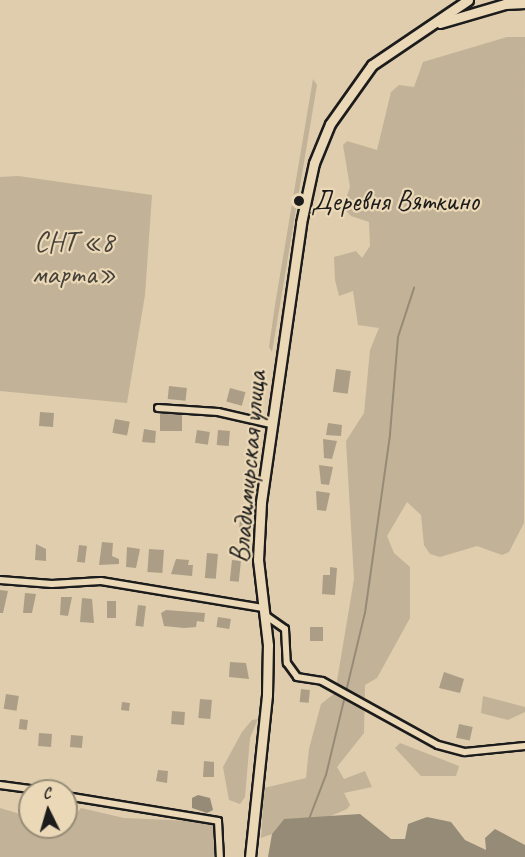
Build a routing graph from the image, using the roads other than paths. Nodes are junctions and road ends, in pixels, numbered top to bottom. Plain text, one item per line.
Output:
1 (468, 0) edge
2 (525, 3) edge
3 (426, 27) junction
4 (158, 408) dead end
5 (270, 424) junction
6 (0, 580) edge
7 (264, 611) junction
8 (525, 746) edge
9 (0, 785) edge
10 (18, 787) edge
11 (78, 798) edge
12 (220, 857) edge
13 (250, 857) edge

1 - 3 street, Владимирская улица
2 - 3 street
3 - 5 street, Владимирская улица
4 - 5 street
5 - 7 street, Владимирская улица
6 - 7 street
7 - 8 street
7 - 13 street, Владимирская улица
9 - 10 street
11 - 12 street

